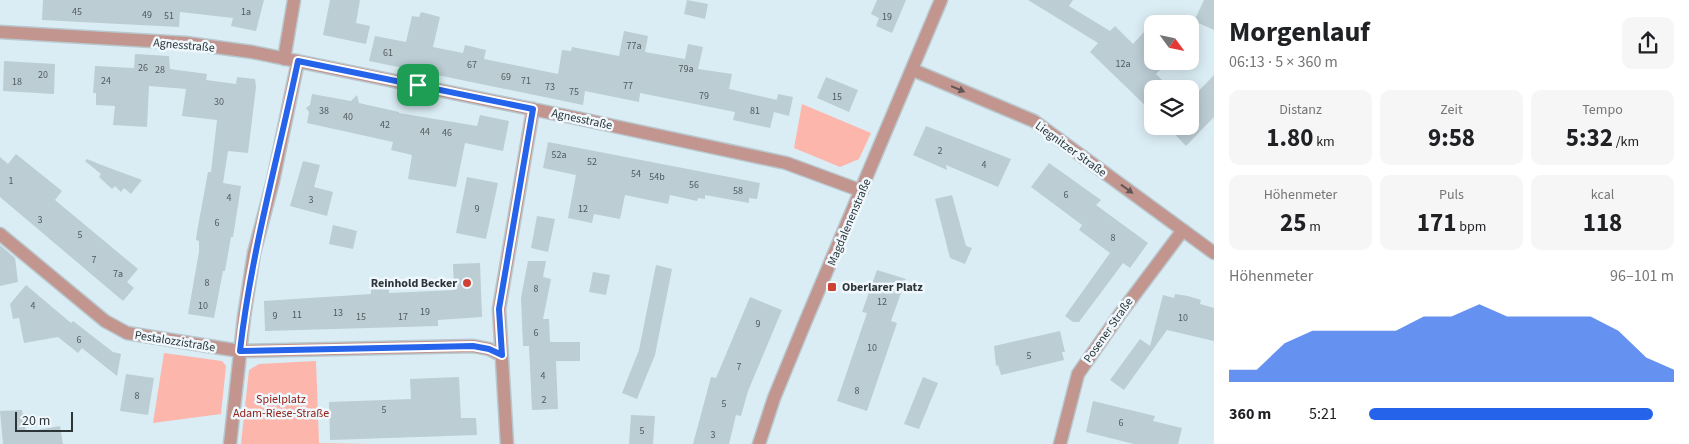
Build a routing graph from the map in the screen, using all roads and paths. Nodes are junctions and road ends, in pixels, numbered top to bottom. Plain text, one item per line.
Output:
1 (294, 0) edge
2 (941, 0) edge
3 (0, 32) edge
4 (284, 59) junction
5 (298, 61) junction
6 (913, 70) junction
7 (533, 109) junction
8 (862, 191) junction
9 (1183, 230) junction
10 (0, 234) edge
11 (1214, 253) edge
12 (240, 351) junction
13 (502, 355) junction
14 (230, 444) edge
15 (507, 444) edge
16 (759, 444) edge
17 (1060, 444) edge

1 - 4 street
2 - 6 street, Magdalenenstraße
3 - 4 street, Agnesstraße
4 - 5 street, Agnesstraße
5 - 7 street, Agnesstraße
5 - 12 street
6 - 8 street, Magdalenenstraße
6 -> 9 street, Liegnitzer Straße
7 - 8 street, Agnesstraße
7 - 13 street
8 - 16 street, Magdalenenstraße
9 - 11 street, Liegnitzer Straße
9 - 17 street, Posener Straße
10 - 12 street, Pestalozzistraße
12 - 13 street, Pestalozzistraße
12 - 14 street
13 - 15 street

